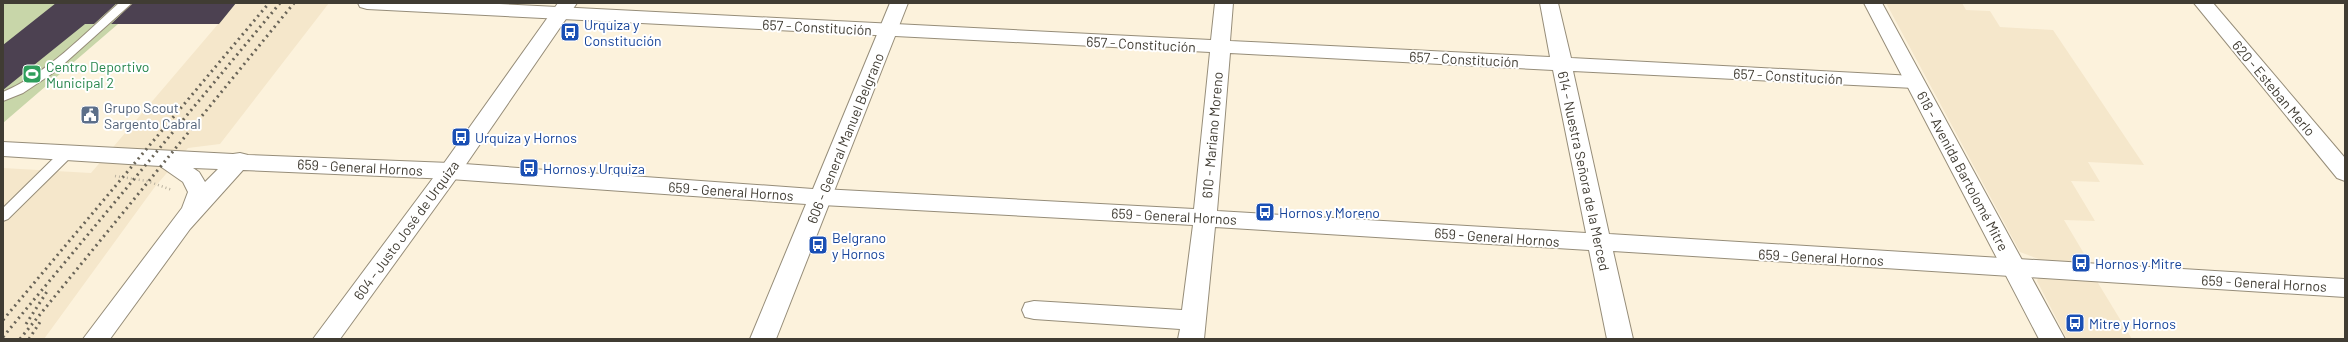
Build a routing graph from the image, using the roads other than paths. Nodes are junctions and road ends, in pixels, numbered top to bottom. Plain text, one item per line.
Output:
1 (126, 3) edge
2 (367, 3) edge
3 (899, 3) edge
4 (1224, 3) edge
5 (1549, 3) edge
6 (1873, 3) edge
7 (2203, 3) edge
8 (565, 8) edge
9 (888, 31) junction
10 (1219, 48) junction
11 (1561, 64) junction
12 (1914, 82) junction
13 (3, 97) edge
14 (3, 149) edge
15 (67, 153) junction
16 (166, 159) junction
17 (240, 160) junction
18 (450, 171) junction
19 (2345, 173) edge
20 (822, 197) junction
21 (192, 213) junction
22 (3, 216) edge
23 (1205, 218) junction
24 (1601, 244) junction
25 (2015, 268) junction
26 (2345, 288) edge
27 (1034, 310) dead end
28 (1192, 329) edge
29 (96, 339) edge
30 (326, 339) edge
31 (763, 339) edge
32 (1620, 339) edge
33 (2052, 339) edge

1 - 13 lane
2 - 8 street, 657 - Constitución
3 - 9 street, 606 - General Manuel Belgrano
4 - 10 street, 610 - Mariano Moreno
5 - 11 street, 614 - Nuestra Señora de la Merced
6 - 12 street, 618 - Avenida Bartolomé Mitre
7 - 19 street, 620 - Esteban Merlo
8 - 9 street, 657 - Constitución
8 - 18 street, 604 - Justo José de Urquiza
9 - 10 street, 657 - Constitución
9 - 20 street, 606 - General Manuel Belgrano
10 - 11 street, 657 - Constitución
10 - 23 street, 610 - Mariano Moreno
11 - 12 street, 657 - Constitución
11 - 24 street, 614 - Nuestra Señora de la Merced
12 - 25 street, 618 - Avenida Bartolomé Mitre
14 - 15 street, 659 - General Hornos
15 - 16 street, 659 - General Hornos
15 - 22 lane
16 - 17 street, 659 - General Hornos
16 - 21 street
17 - 18 street, 659 - General Hornos
17 - 21 street
18 - 20 street, 659 - General Hornos
18 - 30 street, 604 - Justo José de Urquiza
20 - 23 street, 659 - General Hornos
20 - 31 street, 606 - General Manuel Belgrano
21 - 29 street
23 - 24 street, 659 - General Hornos
23 - 28 street, 610 - Mariano Moreno
24 - 25 street, 659 - General Hornos
24 - 32 street, 614 - Nuestra Señora de la Merced
25 - 26 street, 659 - General Hornos
25 - 33 street, 618 - Avenida Bartolomé Mitre
27 - 28 street

